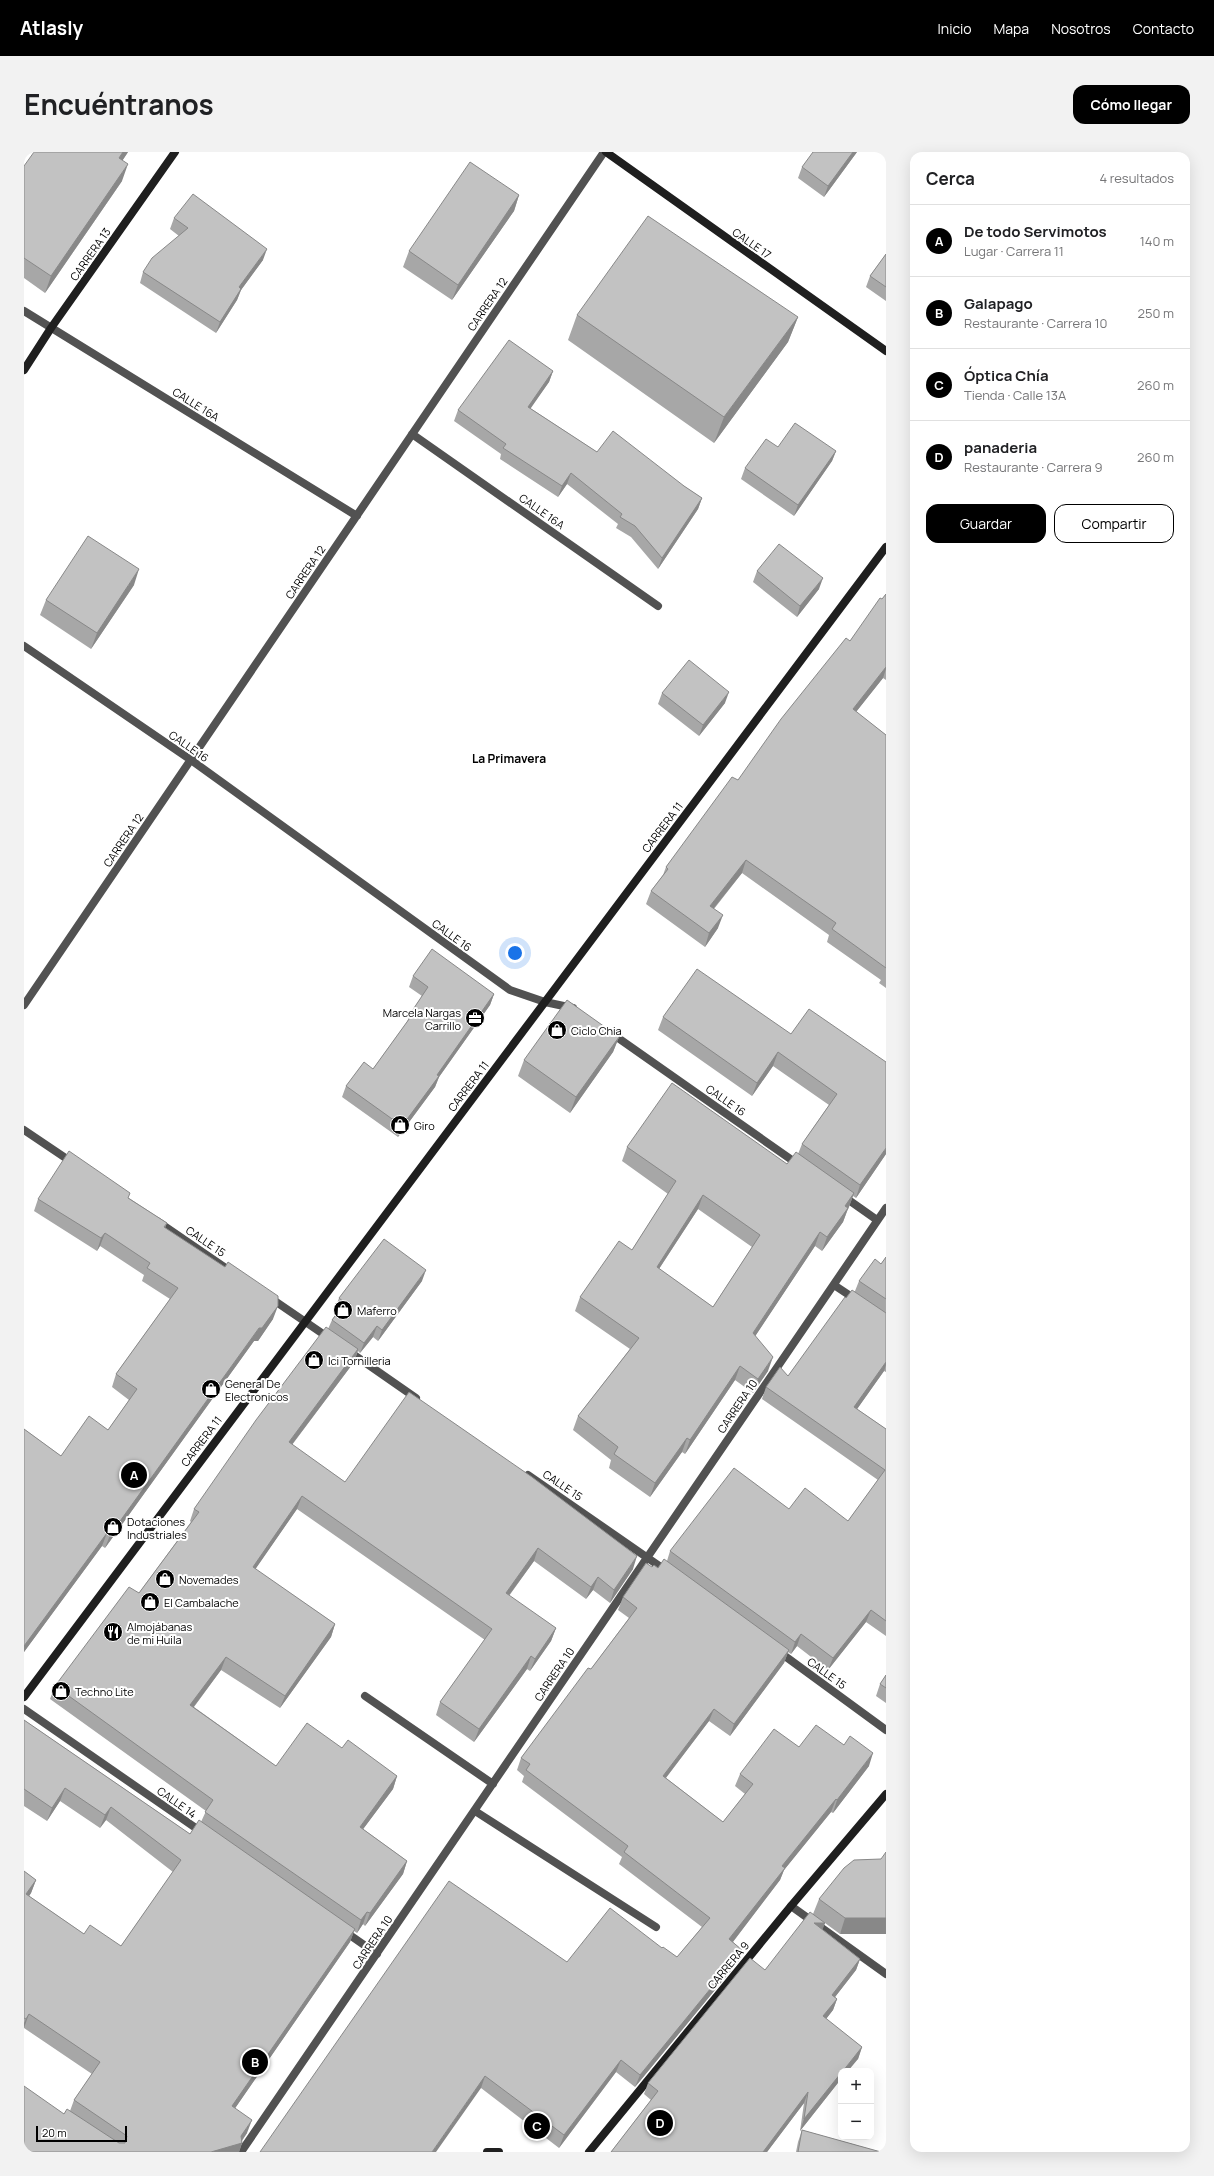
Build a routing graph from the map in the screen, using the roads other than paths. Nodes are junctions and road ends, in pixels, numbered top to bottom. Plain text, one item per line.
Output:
1 (175, 152) edge
2 (605, 152) edge
3 (24, 311) edge
4 (51, 328) junction
5 (886, 351) edge
6 (24, 370) edge
7 (412, 434) junction
8 (357, 516) junction
9 (886, 547) edge
10 (658, 606) dead end
11 (24, 646) edge
12 (191, 760) junction
13 (545, 1002) junction
14 (24, 1005) edge
15 (583, 1013) edge
16 (603, 1027) edge
17 (24, 1130) edge
18 (83, 1170) edge
19 (806, 1170) edge
20 (838, 1193) edge
21 (886, 1208) edge
22 (148, 1214) edge
23 (877, 1220) junction
24 (239, 1277) edge
25 (834, 1285) junction
26 (259, 1290) edge
27 (866, 1308) edge
28 (305, 1322) junction
29 (423, 1403) edge
30 (522, 1470) edge
31 (647, 1556) junction
32 (673, 1575) edge
33 (770, 1645) edge
34 (24, 1696) edge
35 (364, 1696) dead end
36 (24, 1709) edge
37 (886, 1730) edge
38 (493, 1784) junction
39 (886, 1794) edge
40 (475, 1811) junction
41 (207, 1836) edge
42 (791, 1906) junction
43 (338, 1927) edge
44 (656, 1927) dead end
45 (377, 1954) junction
46 (886, 1974) edge
47 (241, 2152) edge
48 (489, 2152) edge
49 (499, 2152) edge
50 (589, 2152) edge

1 - 4 street, CARRERA 13
2 - 5 street, CALLE 17
2 - 7 street, CARRERA 12
3 - 4 street, CALLE 16A
4 - 6 street, CARRERA 13
4 - 8 street, CALLE 16A
7 - 8 street, CARRERA 12
7 - 10 street, CALLE 16A
8 - 12 street, CARRERA 12
9 - 13 street, CARRERA 11
11 - 12 street, CALLE 16
12 - 13 street, CALLE 16
12 - 14 street, CARRERA 12
13 - 15 street, CALLE 16
13 - 28 street, CARRERA 11
16 - 19 street, CALLE 16
17 - 18 street
20 - 23 street
21 - 23 street, CARRERA 10
22 - 24 street, CALLE 15
23 - 25 street, CARRERA 10
25 - 27 street
25 - 31 street, CARRERA 10
26 - 28 street
28 - 29 street
28 - 34 street, CARRERA 11
30 - 31 street, CALLE 15
31 - 32 street, CALLE 15
31 - 38 street, CARRERA 10
33 - 37 street, CALLE 15
35 - 38 street
36 - 41 street, CALLE 14
38 - 40 street, CARRERA 10
39 - 42 street, CARRERA 9
40 - 44 street
40 - 45 street, CARRERA 10
42 - 46 street
42 - 50 street, CARRERA 9
43 - 45 street
45 - 47 street, CARRERA 10
48 - 49 street

